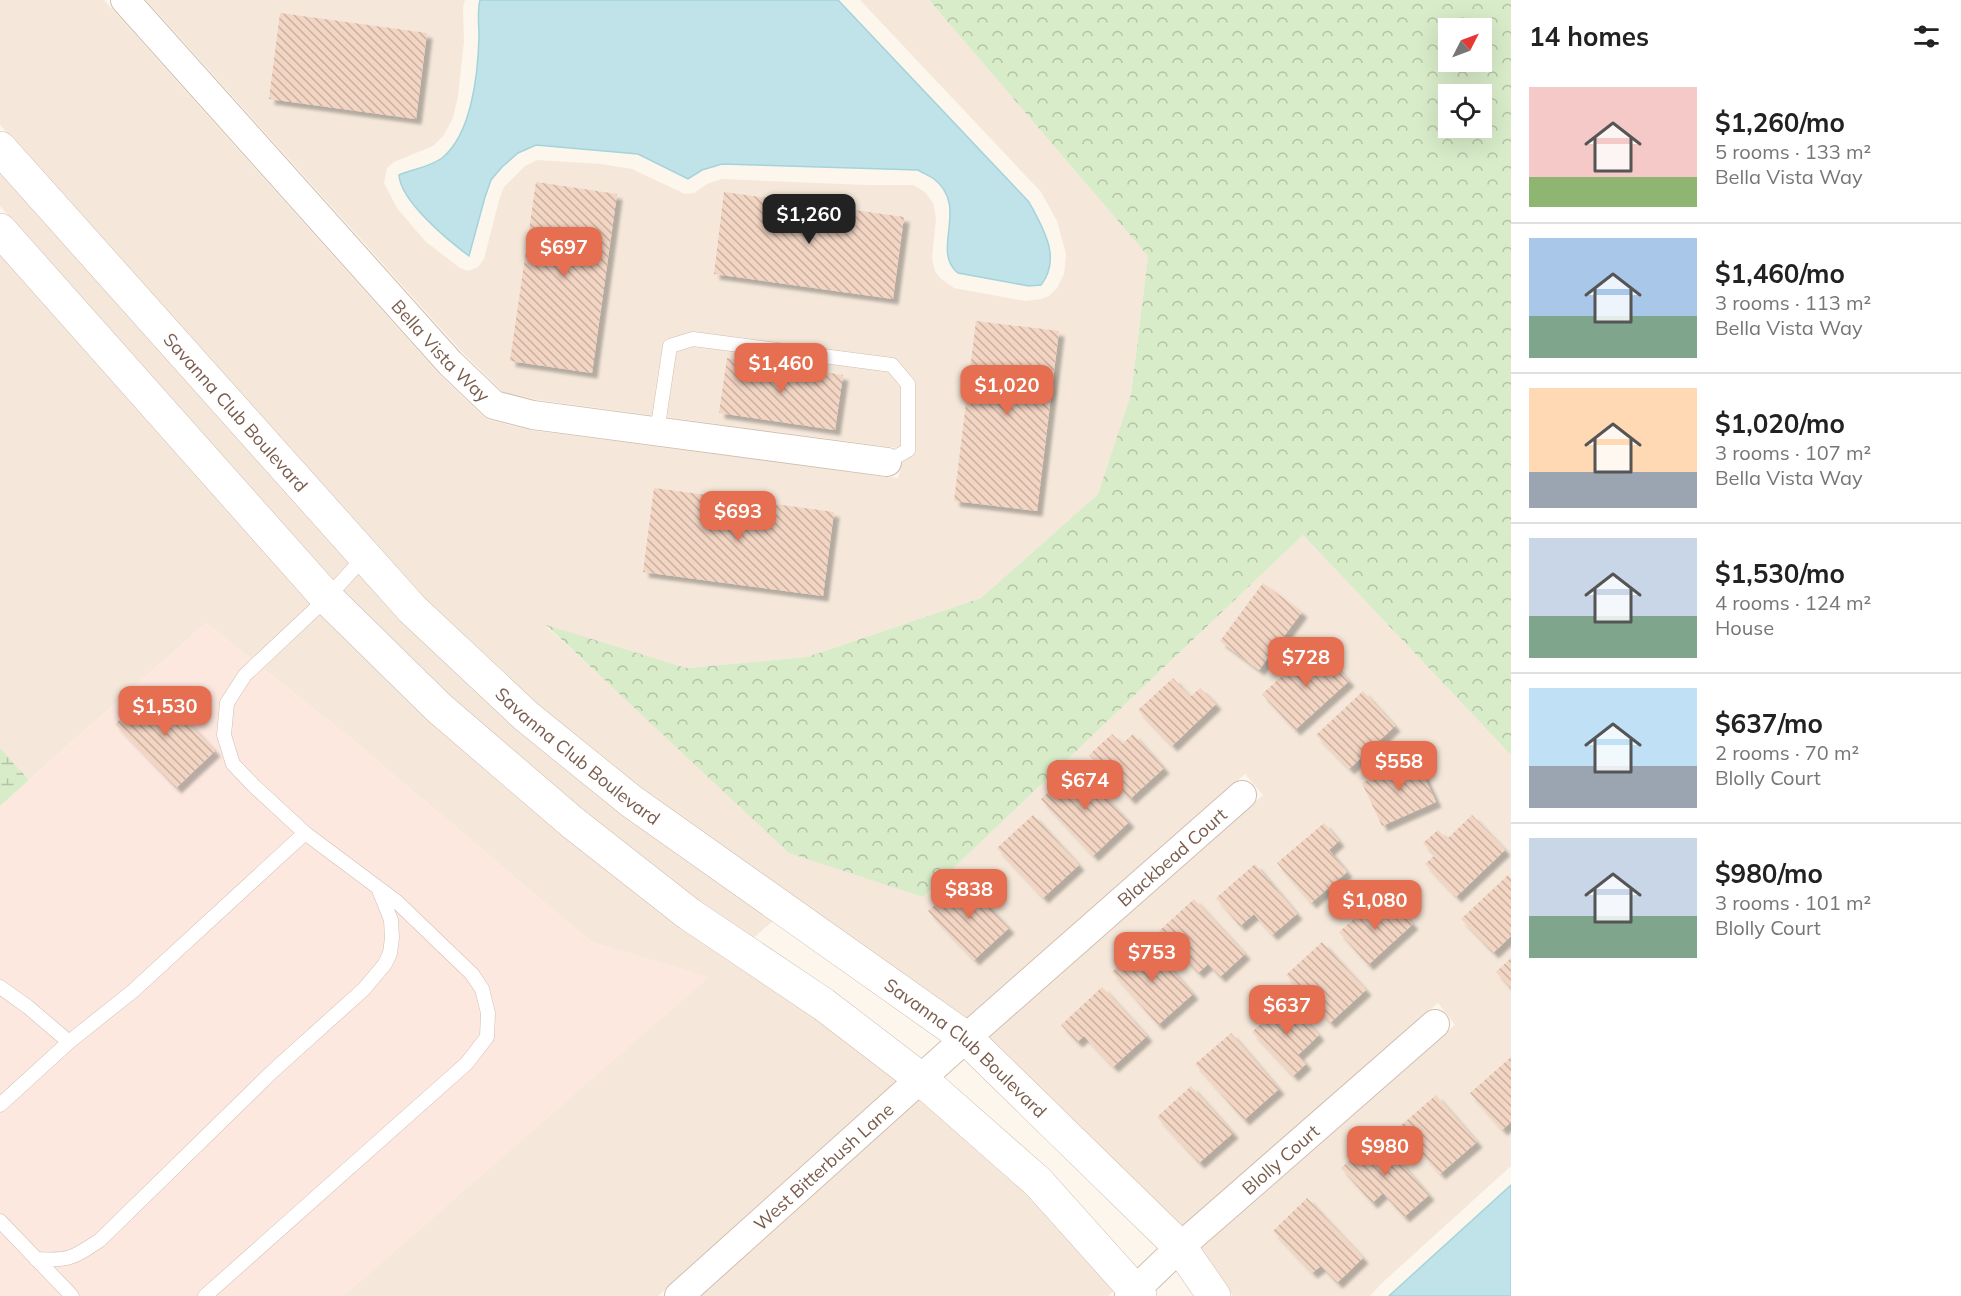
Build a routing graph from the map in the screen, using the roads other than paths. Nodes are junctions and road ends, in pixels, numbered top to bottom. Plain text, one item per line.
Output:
1 (125, 0) edge
2 (0, 148) edge
3 (0, 230) edge
4 (657, 432) junction
5 (887, 462) joint
6 (366, 556) junction
7 (327, 598) junction
8 (1242, 795) dead end
9 (305, 833) junction
10 (378, 887) junction
11 (0, 987) edge
12 (1435, 1024) dead end
13 (966, 1038) junction
14 (69, 1042) junction
15 (921, 1078) junction
16 (0, 1105) edge
17 (0, 1221) edge
18 (1180, 1246) junction
19 (36, 1259) junction
20 (1135, 1294) edge
21 (72, 1296) edge
22 (206, 1296) edge
23 (679, 1296) edge
24 (1214, 1296) edge

1 - 4 street, Bella Vista Way
2 - 6 street, Savanna Club Boulevard
3 - 7 street
4 - 5 street, Bella Vista Way
4 - 5 lane
6 - 7 lane
6 - 13 street, Savanna Club Boulevard
7 - 9 lane
7 - 15 street
8 - 13 street, Blackbead Court
9 - 10 lane
9 - 14 lane
10 - 19 lane
10 - 22 lane
11 - 14 lane
12 - 18 street, Blolly Court
13 - 15 street, West Bitterbush Lane
13 - 18 street, Savanna Club Boulevard
14 - 16 lane
15 - 20 street
15 - 23 street, West Bitterbush Lane
17 - 19 lane
18 - 20 street, Blolly Court
18 - 24 street, Savanna Club Boulevard
19 - 21 lane

